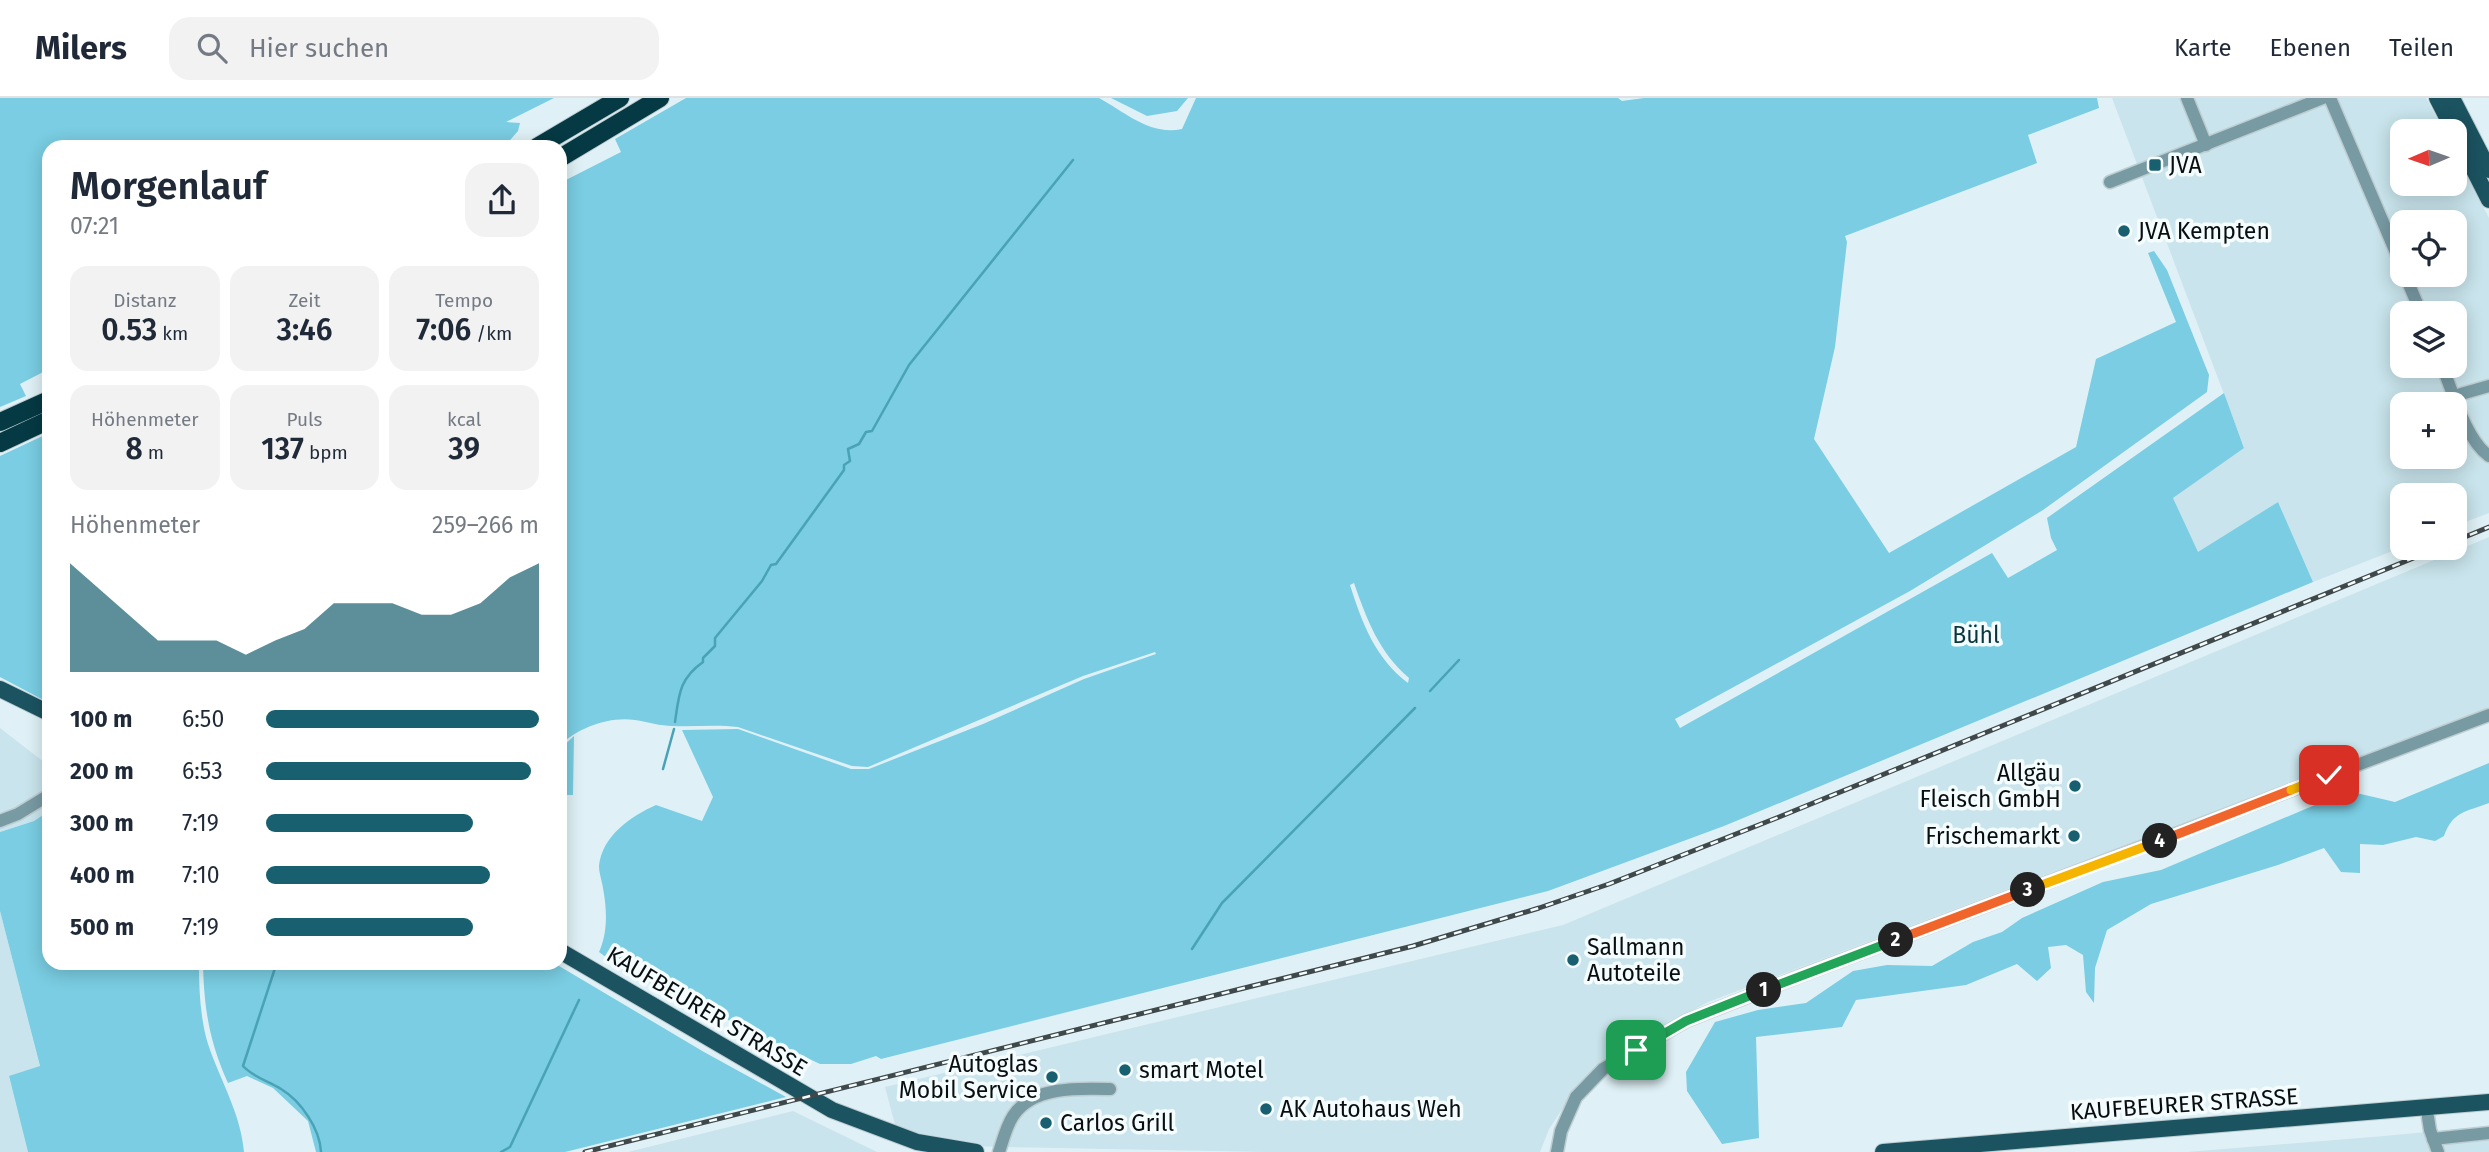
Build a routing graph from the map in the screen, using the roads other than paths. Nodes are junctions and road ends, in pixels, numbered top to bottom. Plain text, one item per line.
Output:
1 (620, 98) edge
2 (660, 98) edge
3 (2187, 98) edge
4 (2323, 98) edge
5 (2330, 98) edge
6 (2437, 98) edge
7 (2452, 98) edge
8 (2448, 119) edge
9 (549, 140) edge
10 (2206, 145) junction
11 (2468, 148) edge
12 (567, 154) edge
13 (2474, 156) junction
14 (2484, 174) edge
15 (2110, 182) dead end
16 (2489, 200) edge
17 (2390, 239) edge
18 (2489, 386) edge
19 (2467, 392) edge
20 (42, 403) edge
21 (4, 419) edge
22 (2467, 423) edge
23 (42, 424) edge
24 (0, 443) edge
25 (2489, 456) edge
26 (0, 689) edge
27 (42, 710) edge
28 (2489, 715) edge
29 (42, 799) edge
30 (0, 821) edge
31 (567, 955) edge
32 (1110, 1089) dead end
33 (2489, 1102) edge
34 (832, 1110) junction
35 (2489, 1111) edge
36 (2428, 1117) junction
37 (2489, 1133) edge
38 (2433, 1139) junction
39 (919, 1152) edge
40 (976, 1152) edge
41 (999, 1152) edge
42 (1557, 1152) edge
43 (1883, 1152) edge
44 (1993, 1152) edge
45 (2438, 1152) edge

1 - 9 highway
2 - 12 highway
3 - 10 street
4 - 10 street
5 - 17 street
6 - 8 main road
7 - 13 main road
10 - 15 street
11 - 13 main road
13 - 14 main road
14 - 16 main road
18 - 19 street
20 - 21 highway
22 - 25 street
23 - 24 highway
26 - 27 main road
28 - 42 street
29 - 30 street
31 - 34 main road, KAUFBEURER STRASSE
32 - 41 street
33 - 43 main road, KAUFBEURER STRASSE
34 - 39 main road, KAUFBEURER STRASSE
34 - 40 main road, KAUFBEURER STRASSE
35 - 36 main road, KAUFBEURER STRASSE
36 - 38 street
36 - 44 main road, KAUFBEURER STRASSE
37 - 38 street
38 - 45 street

